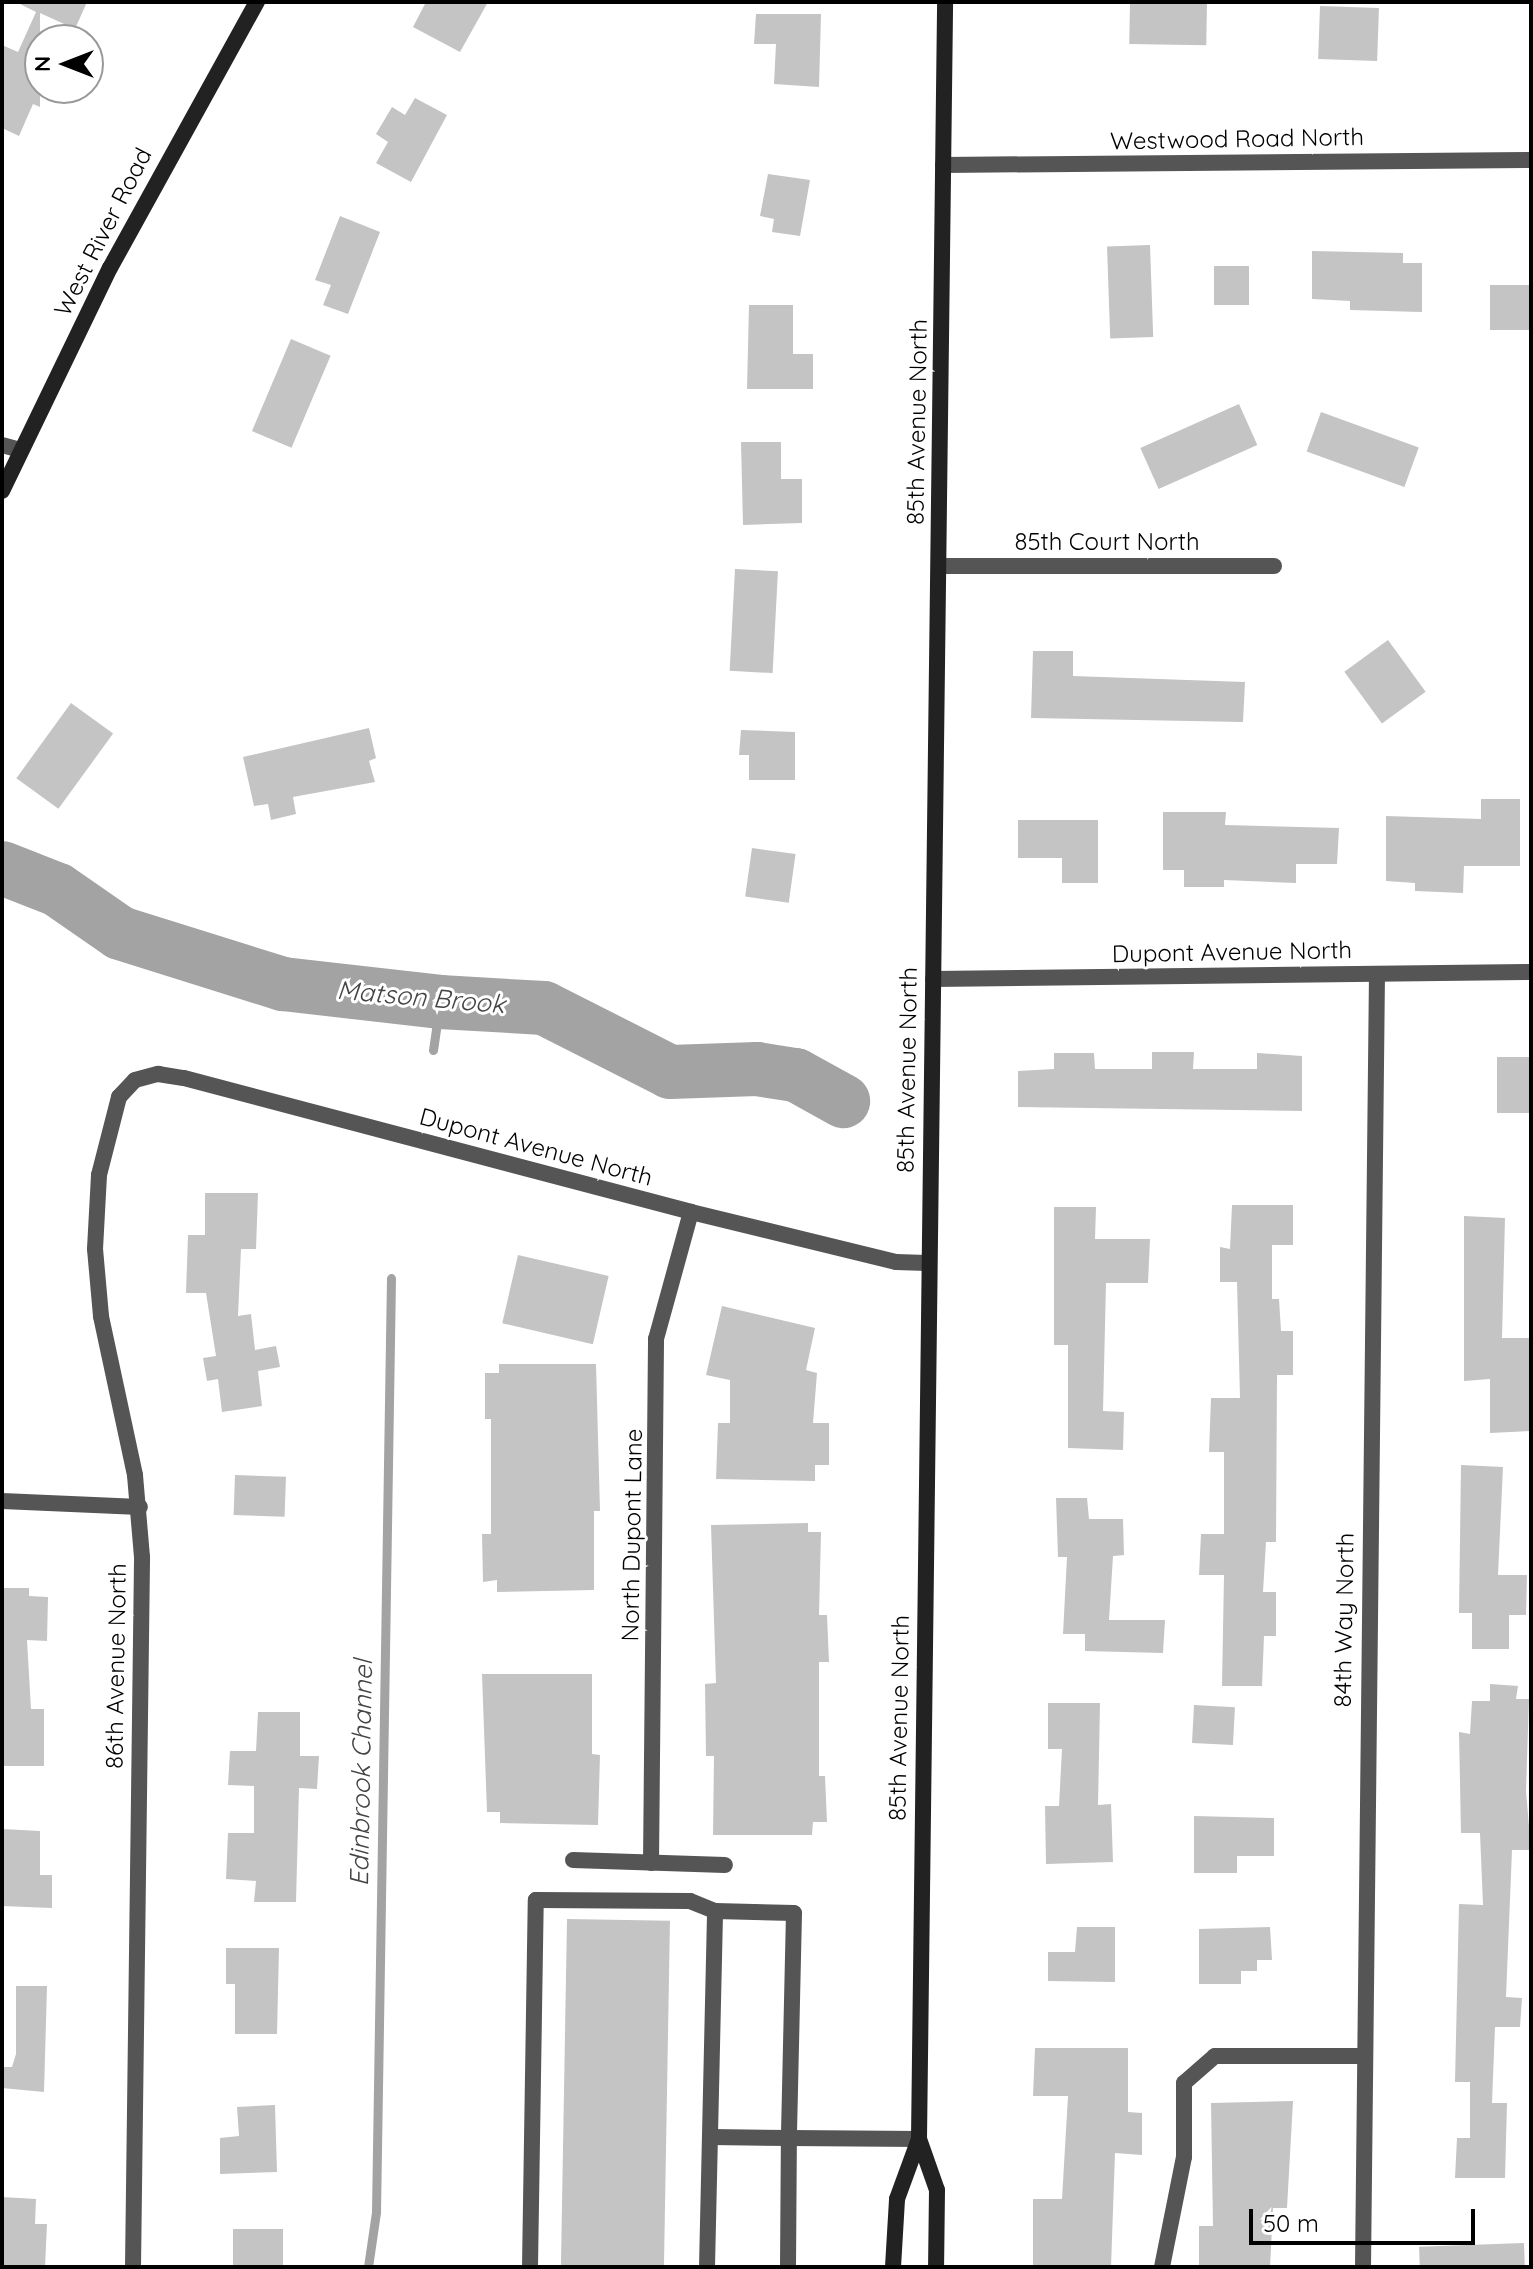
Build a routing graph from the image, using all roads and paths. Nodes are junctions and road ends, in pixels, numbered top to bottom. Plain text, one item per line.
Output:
1 (257, 2) edge
2 (945, 2) edge
3 (1531, 160) edge
4 (943, 165) junction
5 (2, 445) edge
6 (21, 450) junction
7 (2, 491) edge
8 (939, 566) junction
9 (1274, 566) dead end
10 (1531, 972) edge
11 (1377, 974) junction
12 (933, 979) junction
13 (135, 1080) joint
14 (691, 1212) junction
15 (927, 1263) junction
16 (2, 1501) edge
17 (140, 1507) junction
18 (573, 1860) dead end
19 (651, 1863) junction
20 (725, 1865) dead end
21 (715, 1911) junction
22 (1363, 2056) junction
23 (711, 2137) junction
24 (789, 2138) junction
25 (919, 2139) junction
26 (133, 2267) edge
27 (530, 2267) edge
28 (707, 2267) edge
29 (788, 2267) edge
30 (893, 2267) edge
31 (936, 2267) edge
32 (1162, 2267) edge
33 (1363, 2267) edge

1 - 6 street, West River Road
2 - 4 street, 85th Avenue North
3 - 4 street, Westwood Road North
4 - 8 street, 85th Avenue North
5 - 6 street
6 - 7 street, West River Road
8 - 9 street, 85th Court North
8 - 12 street, 85th Avenue North
10 - 11 street, Dupont Avenue North
11 - 12 street, Dupont Avenue North
11 - 22 street, 84th Way North
12 - 15 street, 85th Avenue North
13 - 14 street, Dupont Avenue North
13 - 17 street, 86th Avenue North
14 - 15 street, Dupont Avenue North
14 - 19 street, North Dupont Lane
15 - 25 street, 85th Avenue North
16 - 17 street
17 - 26 street, 86th Avenue North
18 - 19 street
19 - 20 street
21 - 23 street
21 - 24 street
21 - 27 street
22 - 32 street
22 - 33 street, 84th Way North
23 - 24 street
23 - 28 street
24 - 25 street
24 - 29 street
25 - 30 street, 85th Avenue North
25 - 31 street, 85th Avenue North

